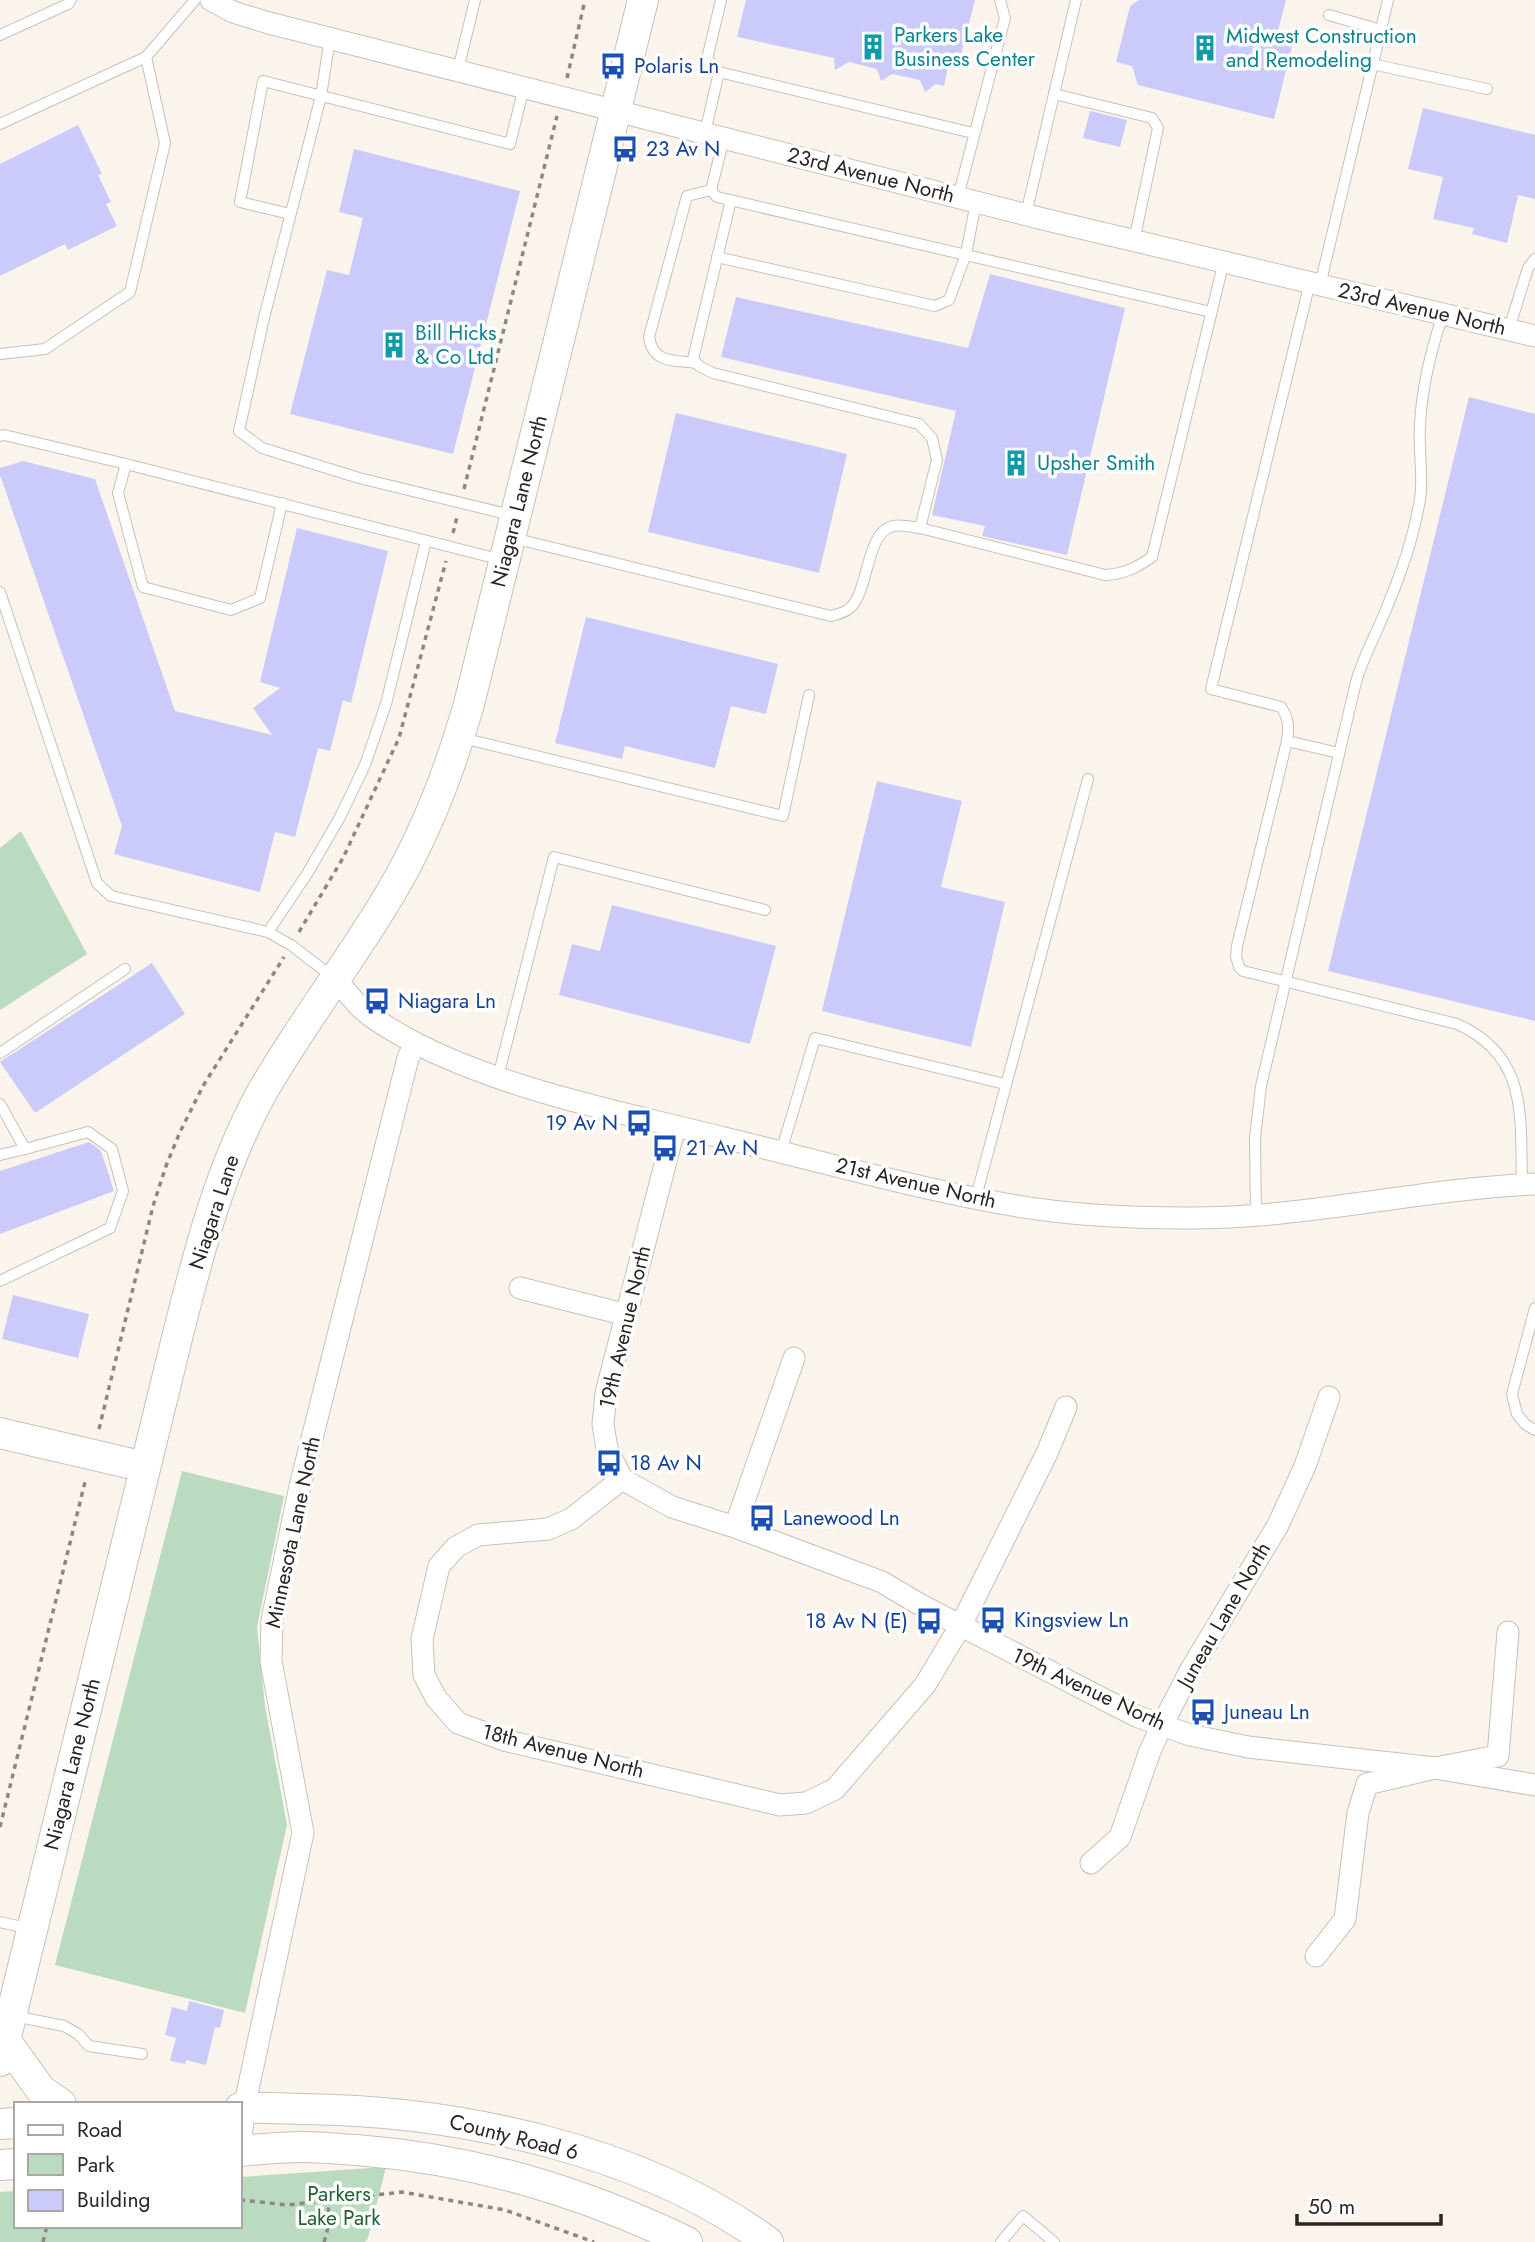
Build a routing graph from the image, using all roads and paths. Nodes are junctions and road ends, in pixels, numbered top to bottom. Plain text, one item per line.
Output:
1 (71, 0) edge
2 (195, 0) edge
3 (211, 0) edge
4 (475, 0) edge
5 (585, 0) edge
6 (643, 0) edge
7 (721, 0) edge
8 (1000, 0) edge
9 (1076, 0) edge
10 (1388, 0) edge
11 (1329, 16) dead end
12 (1381, 30) junction
13 (0, 35) edge
14 (330, 38) junction
15 (146, 57) junction
16 (1372, 64) junction
17 (458, 70) junction
18 (719, 72) junction
19 (566, 80) dead end
20 (524, 87) junction
21 (1488, 89) dead end
22 (1054, 94) junction
23 (321, 96) junction
24 (616, 110) junction
25 (0, 124) edge
26 (974, 133) junction
27 (714, 135) junction
28 (711, 190) junction
29 (967, 199) junction
30 (731, 200) junction
31 (290, 214) junction
32 (1026, 214) junction
33 (1134, 241) junction
34 (966, 254) junction
35 (717, 257) junction
36 (1535, 259) edge
37 (1224, 261) junction
38 (1315, 283) junction
39 (1211, 312) junction
40 (1443, 314) junction
41 (1509, 330) junction
42 (1535, 336) edge
43 (0, 354) edge
44 (696, 363) junction
45 (0, 436) edge
46 (126, 464) junction
47 (282, 503) junction
48 (920, 528) junction
49 (510, 538) junction
50 (426, 541) junction
51 (0, 592) edge
52 (809, 695) dead end
53 (459, 737) junction
54 (1287, 741) junction
55 (1339, 753) junction
56 (1088, 779) dead end
57 (765, 909) dead end
58 (268, 932) junction
59 (125, 969) dead end
60 (336, 979) junction
61 (1285, 983) junction
62 (415, 1043) junction
63 (0, 1053) edge
64 (498, 1077) junction
65 (1005, 1084) junction
66 (0, 1104) edge
67 (675, 1126) junction
68 (24, 1149) junction
69 (781, 1152) junction
70 (0, 1155) edge
71 (1529, 1184) edge
72 (976, 1197) junction
73 (1256, 1215) junction
74 (0, 1281) edge
75 (520, 1288) dead end
76 (1535, 1308) edge
77 (627, 1315) junction
78 (794, 1358) dead end
79 (1329, 1397) dead end
80 (1066, 1407) dead end
81 (1535, 1430) edge
82 (0, 1433) edge
83 (145, 1467) junction
84 (622, 1479) junction
85 (85, 1482) dead end
86 (735, 1527) junction
87 (961, 1625) junction
88 (1508, 1632) dead end
89 (1161, 1725) junction
90 (1435, 1768) junction
91 (1535, 1785) edge
92 (0, 1827) edge
93 (1091, 1863) dead end
94 (0, 1922) edge
95 (31, 1929) junction
96 (1315, 1956) dead end
97 (5, 2039) edge
98 (142, 2054) dead end
99 (58, 2102) edge
100 (242, 2108) edge
101 (242, 2151) edge
102 (242, 2200) edge
103 (330, 2200) junction
104 (324, 2242) edge
105 (594, 2242) edge
106 (687, 2242) edge
107 (768, 2242) edge
108 (1001, 2242) edge
109 (1054, 2242) edge

1 - 13 lane
2 - 15 lane
3 - 14 street, 23rd Avenue North
4 - 17 lane
5 - 19 path
6 - 24 street, Niagara Lane North
7 - 18 lane
8 - 26 lane
9 - 22 lane
10 - 12 lane
11 - 12 lane
12 - 16 lane
14 - 17 street, 23rd Avenue North
14 - 23 lane
15 - 25 lane
15 - 43 lane
16 - 21 lane
16 - 38 lane
17 - 20 street, 23rd Avenue North
18 - 26 lane
18 - 27 lane
20 - 23 lane
20 - 24 street, 23rd Avenue North
22 - 32 lane
22 - 33 lane
23 - 31 lane
23 - 31 lane
24 - 27 street, 23rd Avenue North
24 - 49 street, Niagara Lane North
26 - 29 lane
27 - 28 lane
27 - 29 street, 23rd Avenue North
28 - 30 lane
28 - 44 lane
29 - 32 street, 23rd Avenue North
29 - 34 lane
30 - 34 lane
30 - 35 lane
31 - 49 lane
32 - 33 street, 23rd Avenue North
33 - 37 street, 23rd Avenue North
34 - 35 lane
34 - 39 lane
35 - 44 lane
36 - 41 lane
37 - 38 street, 23rd Avenue North
37 - 39 lane
38 - 40 street, 23rd Avenue North
38 - 54 lane
39 - 48 lane
40 - 41 street, 23rd Avenue North
40 - 55 lane
41 - 42 street, 23rd Avenue North
44 - 48 lane
45 - 46 lane
46 - 47 lane
46 - 47 lane
47 - 50 lane
48 - 49 lane
49 - 50 lane
49 - 53 street, Niagara Lane North
50 - 58 lane
51 - 58 lane
52 - 53 lane
53 - 60 street, Niagara Lane North
54 - 55 lane
54 - 61 lane
55 - 61 lane
56 - 65 lane
57 - 64 lane
58 - 60 lane
59 - 63 lane
60 - 62 street, 21st Avenue North
60 - 83 street, Niagara Lane
61 - 71 lane
61 - 73 lane
62 - 64 street, 21st Avenue North
62 - 100 street, Minnesota Lane North
64 - 67 street, 21st Avenue North
65 - 69 lane
65 - 72 lane
66 - 68 lane
67 - 69 street, 21st Avenue North
67 - 77 street, 19th Avenue North
68 - 70 lane
68 - 74 lane
69 - 72 street, 21st Avenue North
71 - 73 street, 21st Avenue North
72 - 73 street, 21st Avenue North
75 - 77 street
76 - 81 lane
77 - 84 street, 19th Avenue North
78 - 86 street
79 - 89 street, Juneau Lane North
80 - 87 street, 18th Avenue North
82 - 83 street
83 - 95 street, Niagara Lane North
84 - 86 street, 19th Avenue North
84 - 87 street, 18th Avenue North
85 - 92 path
86 - 87 street, 19th Avenue North
87 - 89 street, 19th Avenue North
88 - 90 street
89 - 90 street, 19th Avenue North
89 - 93 street, Juneau Lane North
90 - 91 street, 19th Avenue North
90 - 96 street
94 - 95 lane
95 - 97 street, Niagara Lane North
97 - 98 lane
97 - 99 street
100 - 107 street, County Road 6
101 - 106 street, County Road 6
102 - 103 path
103 - 104 path
103 - 105 path
108 - 109 lane

